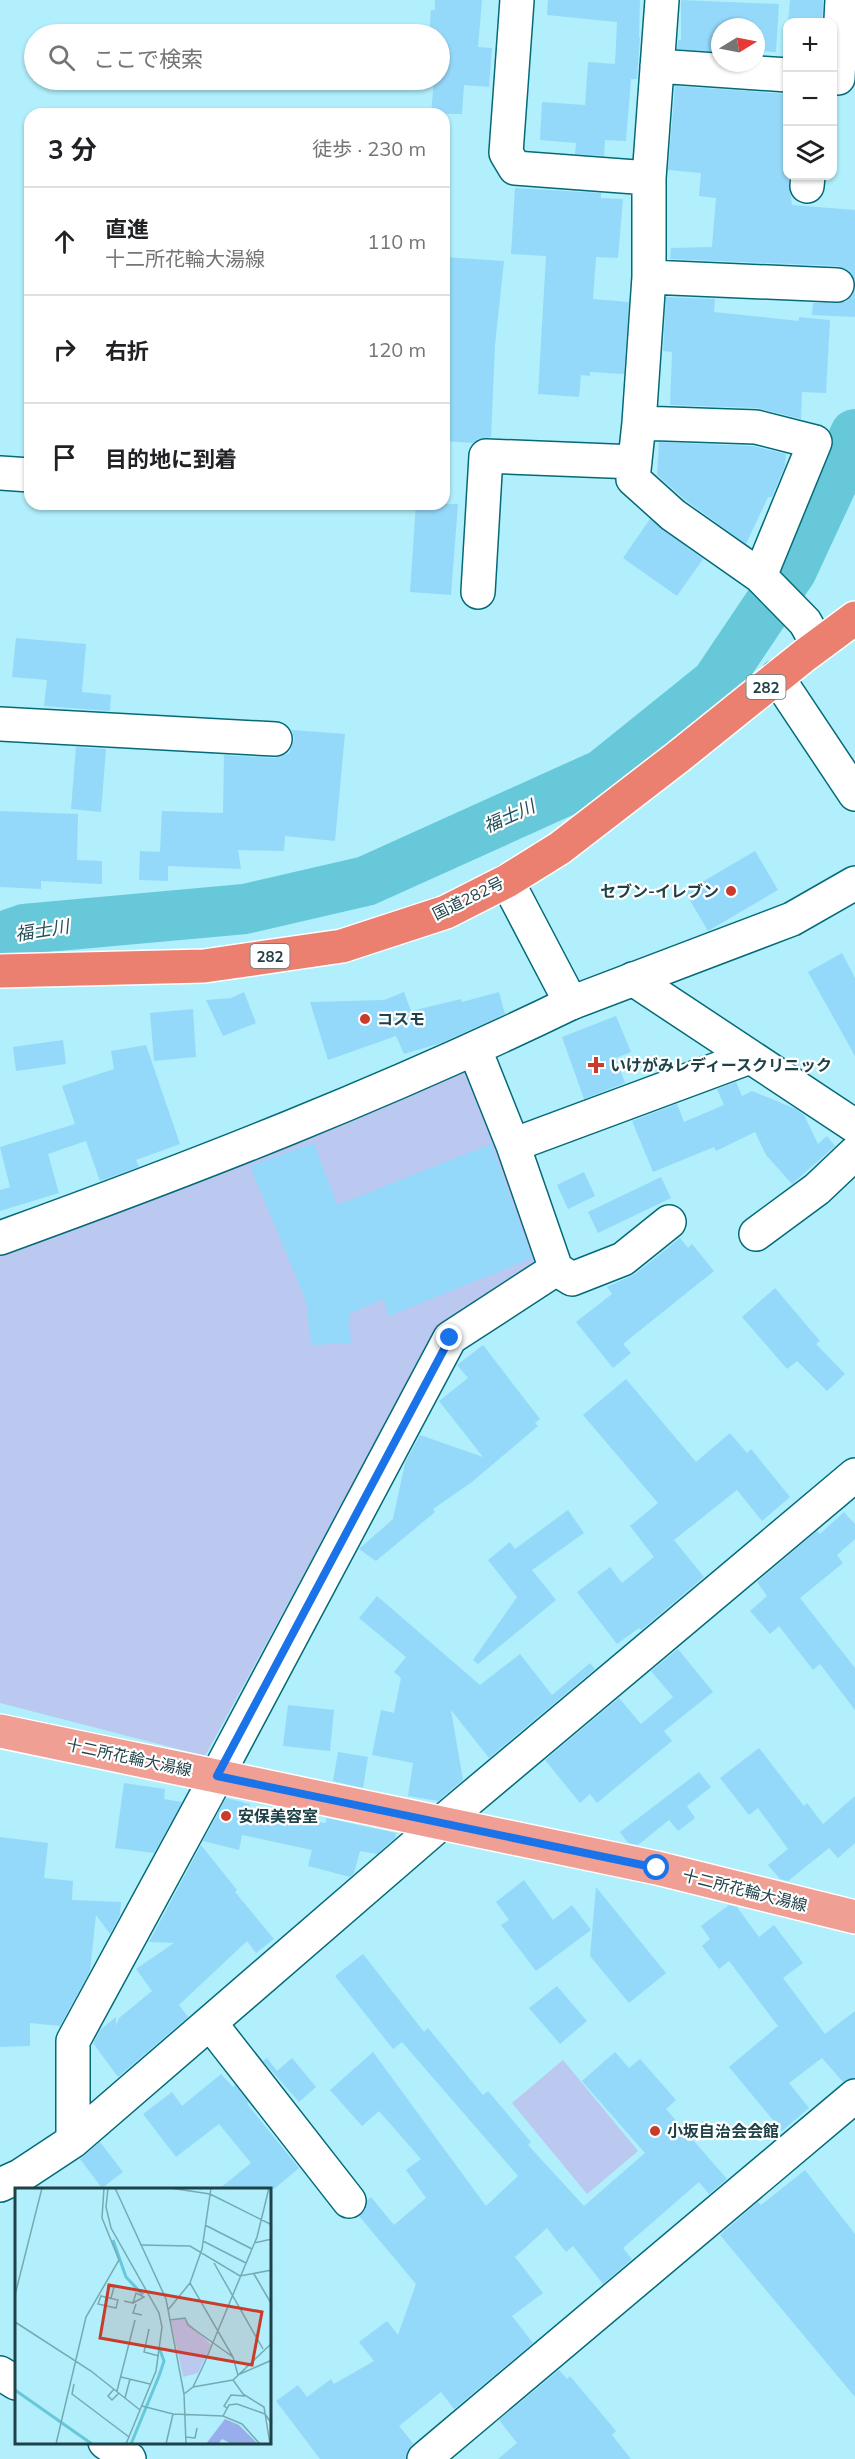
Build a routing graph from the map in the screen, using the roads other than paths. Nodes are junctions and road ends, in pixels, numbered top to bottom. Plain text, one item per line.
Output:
1 (517, 0) edge
2 (662, 0) edge
3 (842, 0) edge
4 (657, 66) junction
5 (783, 75) edge
6 (837, 78) edge
7 (649, 178) junction
8 (649, 277) junction
9 (837, 285) dead end
10 (639, 423) junction
11 (635, 462) junction
12 (0, 473) edge
13 (24, 475) edge
14 (762, 578) junction
15 (478, 592) dead end
16 (855, 618) edge
17 (812, 634) junction
18 (777, 677) junction
19 (0, 724) edge
20 (275, 739) dead end
21 (855, 794) edge
22 (507, 880) junction
23 (855, 883) edge
24 (10, 971) edge
25 (633, 979) junction
26 (570, 1003) junction
27 (475, 1050) junction
28 (750, 1057) junction
29 (855, 1126) edge
30 (513, 1145) junction
31 (855, 1153) edge
32 (669, 1222) dead end
33 (756, 1234) dead end
34 (0, 1238) edge
35 (556, 1269) junction
36 (855, 1475) edge
37 (0, 1731) edge
38 (217, 1776) junction
39 (441, 1823) junction
40 (855, 1917) edge
41 (210, 2024) junction
42 (855, 2096) edge
43 (73, 2141) junction
44 (0, 2185) edge
45 (349, 2201) dead end
46 (0, 2373) edge
47 (15, 2382) edge
48 (108, 2444) edge
49 (129, 2459) edge
50 (424, 2459) edge

1 - 7 street
2 - 4 street
3 - 6 street
4 - 5 street
4 - 7 street
7 - 8 street
8 - 9 street
8 - 10 street
10 - 11 street
10 - 14 street
11 - 14 street
11 - 15 street
12 - 13 street
14 - 17 street
16 - 17 highway, 国道282号 / 282
17 - 18 highway, 国道282号 / 282
18 - 21 street
18 - 22 highway, 国道282号 / 282
19 - 20 street
22 - 24 highway, 国道282号 / 282
22 - 26 street
23 - 25 street
25 - 26 street
25 - 28 street
26 - 27 street
27 - 30 street
27 - 34 street
28 - 29 street
28 - 30 street
30 - 35 street
31 - 33 street
32 - 35 street
35 - 38 street
36 - 39 street
37 - 38 main road, 十二所花輪大湯線
38 - 39 main road, 十二所花輪大湯線
38 - 43 street
39 - 40 main road, 十二所花輪大湯線
39 - 41 street
41 - 43 street
41 - 45 street
42 - 50 street
43 - 44 street
46 - 47 street
48 - 49 street

